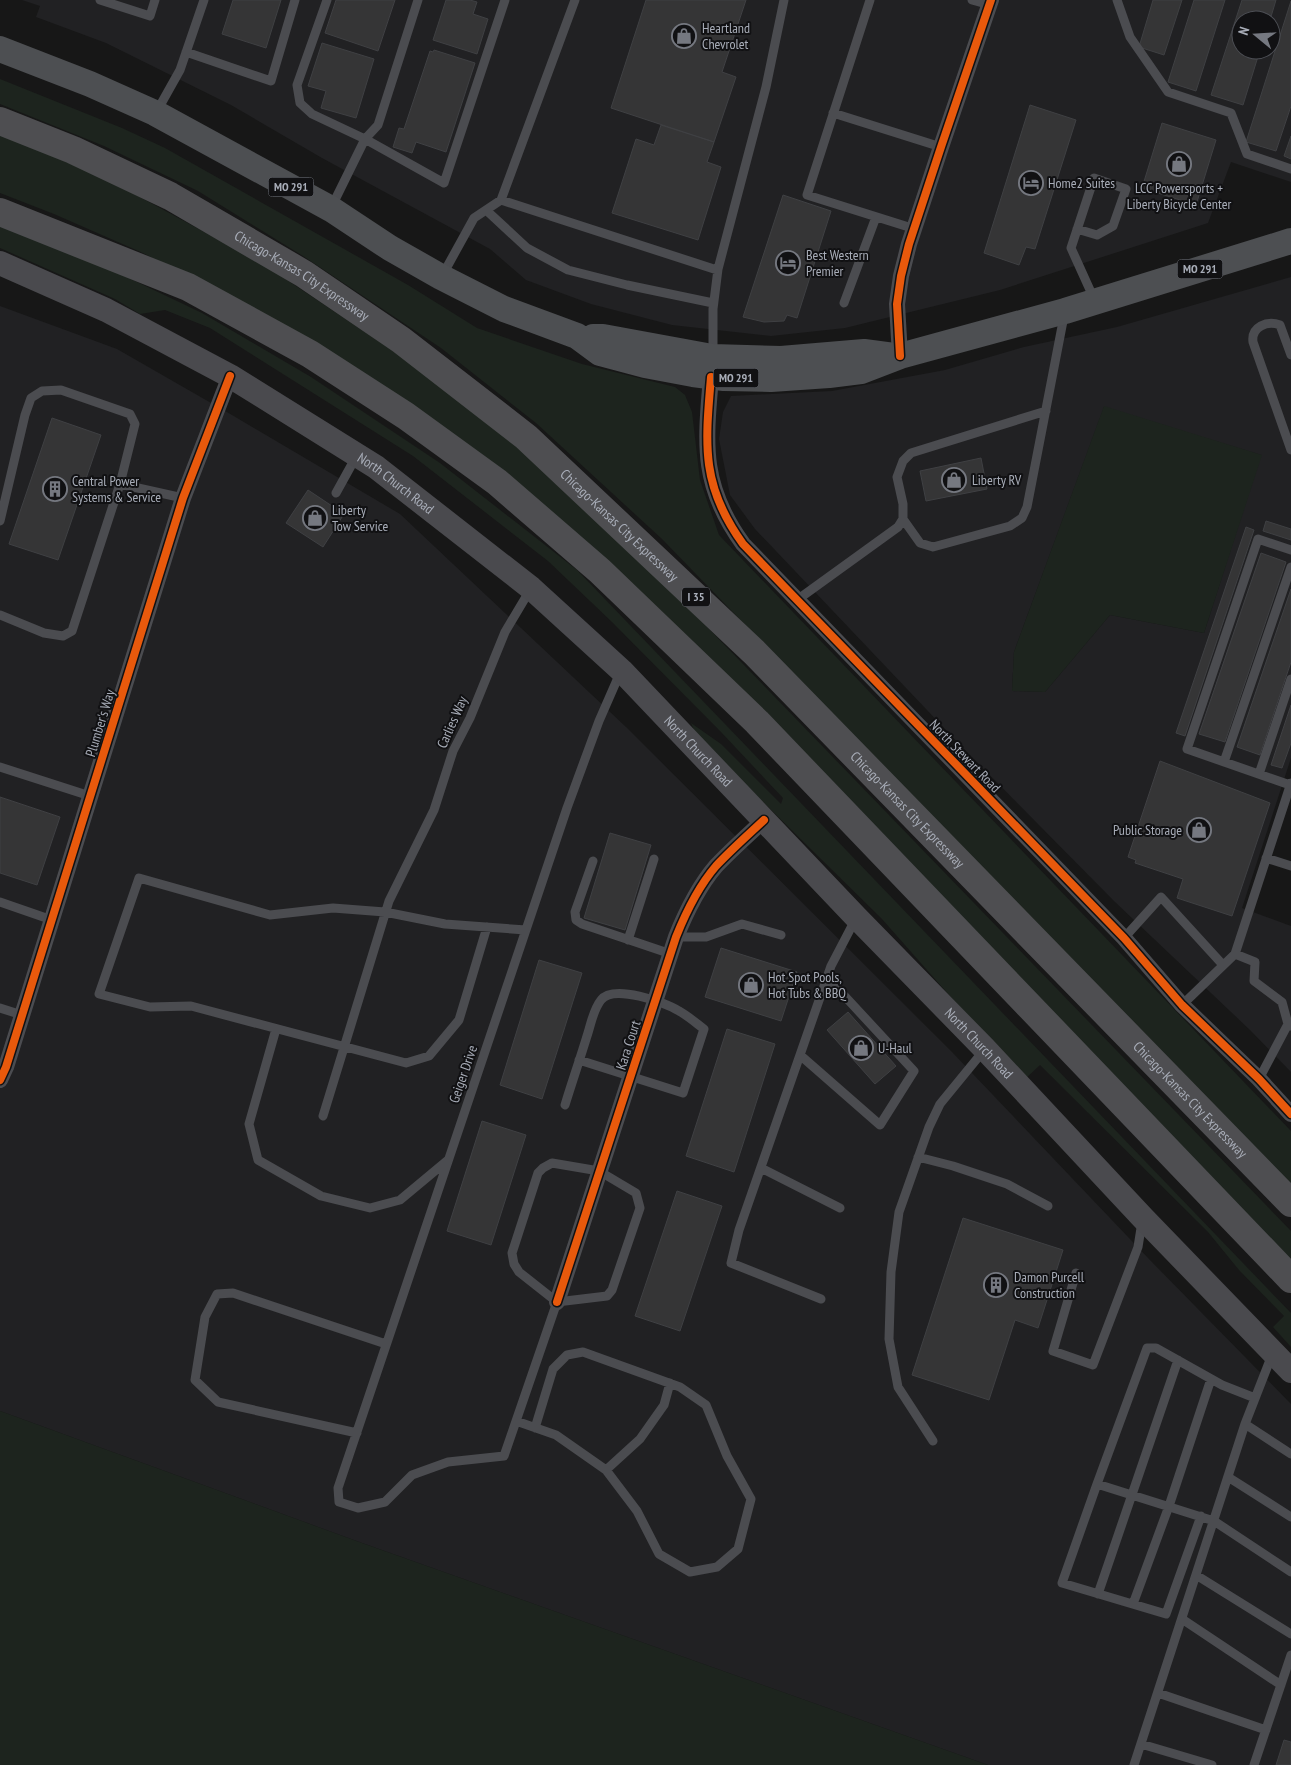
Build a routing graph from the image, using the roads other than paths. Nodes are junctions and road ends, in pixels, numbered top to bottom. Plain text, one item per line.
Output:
1 (100, 0) edge
2 (155, 0) edge
3 (204, 0) edge
4 (295, 0) edge
5 (327, 0) edge
6 (418, 0) edge
7 (505, 0) edge
8 (575, 0) edge
9 (784, 0) edge
10 (870, 0) edge
11 (972, 0) edge
12 (1117, 0) edge
13 (991, 3) edge
14 (0, 49) edge
15 (186, 52) junction
16 (155, 113) junction
17 (833, 114) junction
18 (0, 121) edge
19 (365, 140) junction
20 (941, 147) junction
21 (1291, 168) edge
22 (501, 200) junction
23 (331, 209) junction
24 (486, 210) junction
25 (0, 212) edge
26 (876, 217) junction
27 (1077, 228) junction
28 (915, 229) junction
29 (1291, 241) edge
30 (0, 263) edge
31 (717, 270) junction
32 (441, 277) junction
33 (1095, 301) junction
34 (844, 302) dead end
35 (714, 303) junction
36 (1065, 310) junction
37 (1291, 355) edge
38 (900, 356) junction
39 (712, 367) junction
40 (230, 376) junction
41 (1046, 411) junction
42 (1291, 450) edge
43 (357, 455) junction
44 (120, 484) junction
45 (336, 493) dead end
46 (183, 498) junction
47 (903, 519) junction
48 (0, 521) edge
49 (1291, 550) edge
50 (1291, 567) edge
51 (531, 588) junction
52 (797, 600) junction
53 (0, 615) edge
54 (622, 671) junction
55 (1291, 679) edge
56 (1224, 762) junction
57 (0, 767) edge
58 (1259, 774) junction
59 (1291, 784) edge
60 (90, 796) junction
61 (764, 820) junction
62 (1266, 858) junction
63 (654, 859) dead end
64 (593, 861) dead end
65 (1291, 866) edge
66 (0, 902) edge
67 (385, 912) junction
68 (856, 917) junction
69 (52, 920) junction
70 (487, 927) junction
71 (526, 930) junction
72 (781, 935) dead end
73 (676, 937) junction
74 (1124, 938) junction
75 (628, 940) junction
76 (671, 954) junction
77 (1234, 954) junction
78 (1223, 965) junction
79 (827, 977) junction
80 (656, 999) junction
81 (1182, 1005) junction
82 (0, 1008) edge
83 (22, 1015) junction
84 (1289, 1025) edge
85 (276, 1029) junction
86 (344, 1048) junction
87 (985, 1049) junction
88 (800, 1055) junction
89 (579, 1060) junction
90 (631, 1077) junction
91 (1259, 1079) junction
92 (0, 1080) edge
93 (565, 1105) dead end
94 (1291, 1113) edge
95 (323, 1116) dead end
96 (918, 1157) junction
97 (449, 1160) junction
98 (761, 1168) junction
99 (599, 1171) junction
100 (1291, 1203) edge
101 (1048, 1206) dead end
102 (840, 1208) dead end
103 (1143, 1218) junction
104 (1076, 1273) dead end
105 (1291, 1279) edge
106 (821, 1299) dead end
107 (557, 1302) junction
108 (386, 1344) junction
109 (1274, 1353) junction
110 (1178, 1360) junction
111 (1291, 1371) edge
112 (1211, 1378) junction
113 (670, 1383) junction
114 (1255, 1398) junction
115 (516, 1421) junction
116 (1245, 1424) junction
117 (535, 1428) junction
118 (357, 1433) junction
119 (933, 1441) dead end
120 (1291, 1454) edge
121 (606, 1470) junction
122 (1228, 1477) junction
123 (1097, 1484) junction
124 (1132, 1495) junction
125 (1169, 1506) junction
126 (1201, 1516) junction
127 (1291, 1518) edge
128 (1214, 1521) junction
129 (1291, 1572) edge
130 (1196, 1575) junction
131 (1098, 1594) junction
132 (1133, 1604) junction
133 (1182, 1619) junction
134 (1291, 1634) edge
135 (1291, 1654) edge
136 (1281, 1685) junction
137 (1158, 1694) junction
138 (1266, 1730) junction
139 (1141, 1744) junction
140 (1134, 1765) edge
141 (1212, 1765) edge
142 (1254, 1765) edge

1 - 2 lane
3 - 15 lane
4 - 15 lane
5 - 19 lane
6 - 19 lane
7 - 19 lane
8 - 22 lane
9 - 31 lane
10 - 17 lane
11 - 13 lane
12 - 21 lane
13 - 20 street
14 - 16 main road, MO 291
15 - 16 lane
16 - 23 main road, MO 291
17 - 20 lane
17 - 26 lane
18 - 100 highway, Chicago-Kansas City Expressway / I 35
19 - 23 lane
20 - 28 street
22 - 24 lane
22 - 31 lane
23 - 32 main road, MO 291
24 - 32 lane
24 - 35 lane
25 - 105 highway
26 - 28 lane
26 - 34 lane
27 - 27 lane
27 - 33 lane
28 - 38 street
29 - 33 main road, MO 291
30 - 40 main road, North Church Road
31 - 35 lane
32 - 39 main road, MO 291
33 - 36 main road, MO 291
35 - 39 lane
36 - 38 main road, MO 291
36 - 41 lane
37 - 42 lane
38 - 39 main road, MO 291
39 - 52 street, North Stewart Road
40 - 43 main road, North Church Road
40 - 46 street, Plumber's Way
41 - 47 lane
41 - 47 lane
43 - 45 lane
43 - 51 main road, North Church Road
44 - 46 lane
44 - 48 lane
44 - 53 lane
46 - 60 street, Plumber's Way
47 - 52 lane
49 - 56 lane
50 - 56 lane
51 - 54 main road, North Church Road
51 - 67 lane, Carlies Way
52 - 74 street, North Stewart Road
54 - 61 main road, North Church Road
54 - 71 lane, Geiger Drive
55 - 58 lane
56 - 58 lane
57 - 60 lane
58 - 59 lane
59 - 62 lane
60 - 69 street, Plumber's Way
61 - 68 main road, North Church Road
61 - 73 street, Kara Court
62 - 65 lane
62 - 77 lane
63 - 75 lane
64 - 75 lane
66 - 69 lane
67 - 70 lane
67 - 85 lane
67 - 86 lane, Carlies Way
68 - 79 lane
68 - 87 main road, North Church Road
69 - 83 street, Plumber's Way
70 - 71 lane
70 - 86 lane
71 - 97 lane, Geiger Drive
72 - 73 lane
73 - 76 street, Kara Court
74 - 78 lane
74 - 81 street, North Stewart Road
75 - 76 lane
76 - 80 street, Kara Court
77 - 78 lane
77 - 84 lane
78 - 81 lane
79 - 88 lane
79 - 88 lane
80 - 89 lane
80 - 90 street, Kara Court
80 - 90 lane
81 - 91 street, North Stewart Road
82 - 83 lane
83 - 92 street, Plumber's Way
84 - 91 lane
85 - 86 lane
85 - 97 lane
86 - 95 lane, Carlies Way
87 - 96 lane
87 - 103 main road, North Church Road
88 - 98 lane
89 - 90 lane
89 - 93 lane
90 - 99 street, Kara Court
91 - 94 street, North Stewart Road
96 - 101 lane
96 - 119 lane
97 - 108 lane, Geiger Drive
98 - 102 lane
98 - 106 lane
99 - 107 street, Kara Court
99 - 107 lane
99 - 107 lane
103 - 104 lane
103 - 109 main road, North Church Road
107 - 115 lane
108 - 118 lane, Geiger Drive
108 - 118 lane
109 - 111 main road, North Church Road
109 - 114 lane
110 - 112 lane
110 - 123 lane
110 - 124 lane
112 - 114 lane
112 - 125 lane
113 - 117 lane
113 - 121 lane
113 - 121 lane
114 - 116 lane
115 - 117 lane
115 - 118 lane, Geiger Drive
116 - 120 lane
116 - 122 lane
117 - 121 lane
122 - 127 lane
122 - 128 lane
123 - 124 lane
123 - 131 lane
124 - 125 lane
124 - 131 lane
125 - 126 lane
125 - 132 lane
126 - 128 lane
126 - 132 lane
128 - 129 lane
128 - 130 lane
130 - 133 lane
130 - 134 lane
131 - 132 lane
133 - 136 lane
133 - 137 lane
135 - 136 lane
136 - 138 lane
137 - 138 lane
137 - 139 lane
138 - 142 lane
139 - 140 lane
139 - 141 lane

